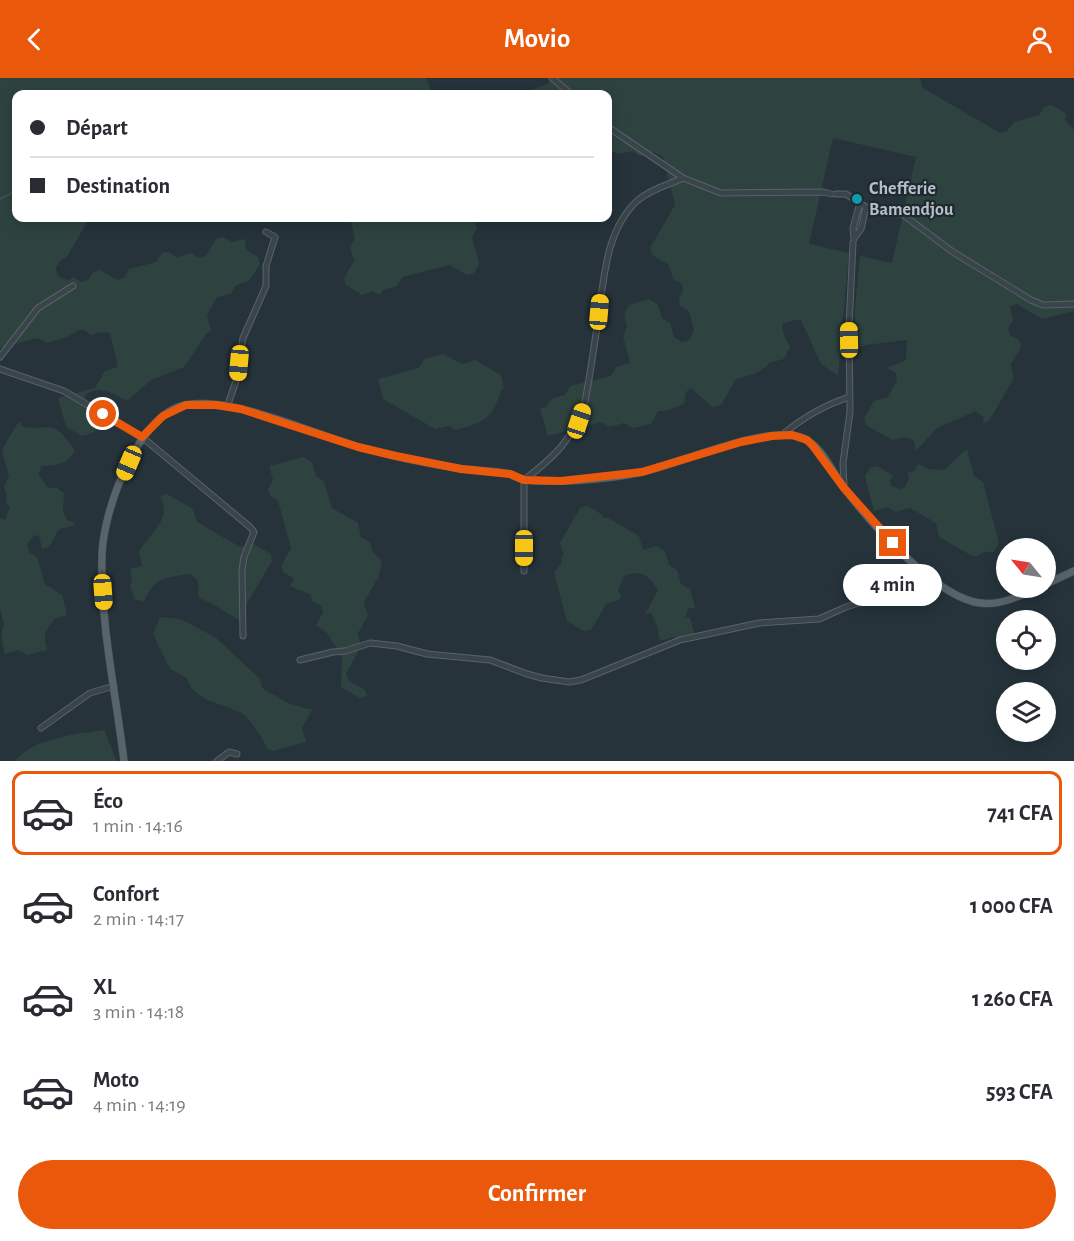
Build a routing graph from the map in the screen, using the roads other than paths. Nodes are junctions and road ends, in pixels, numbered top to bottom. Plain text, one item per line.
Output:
1 (552, 78) edge
2 (566, 90) edge
3 (612, 130) edge
4 (683, 178) junction
5 (860, 203) junction
6 (866, 207) junction
7 (266, 232) dead end
8 (854, 239) junction
9 (73, 286) dead end
10 (1074, 304) edge
11 (0, 357) edge
12 (0, 369) edge
13 (849, 397) junction
14 (227, 406) junction
15 (782, 435) junction
16 (142, 437) junction
17 (524, 480) junction
18 (844, 488) junction
19 (524, 571) dead end
20 (1074, 571) edge
21 (1056, 579) edge
22 (930, 580) junction
23 (1013, 598) edge
24 (243, 636) dead end
25 (300, 660) dead end
26 (114, 686) junction
27 (41, 728) dead end
28 (237, 754) dead end
29 (124, 761) edge
30 (217, 761) edge

1 - 2 street
3 - 4 street
4 - 5 street
4 - 17 street
5 - 6 street
5 - 8 street
6 - 8 street
6 - 10 street
7 - 14 street
8 - 13 street
9 - 11 street
12 - 16 street
13 - 15 street
13 - 18 street
14 - 16 main road
14 - 17 main road
15 - 17 main road
15 - 18 main road
16 - 24 street
16 - 26 main road
17 - 19 street
18 - 22 main road
20 - 21 main road
22 - 23 main road
22 - 25 street
26 - 27 street
26 - 29 main road
28 - 30 street

